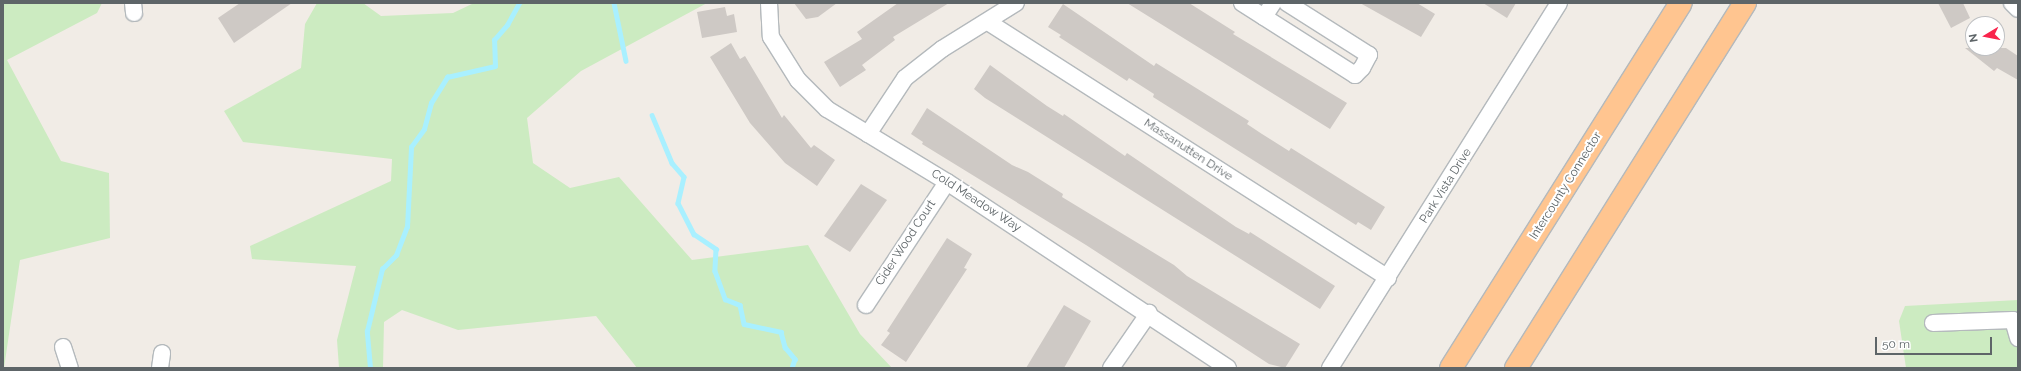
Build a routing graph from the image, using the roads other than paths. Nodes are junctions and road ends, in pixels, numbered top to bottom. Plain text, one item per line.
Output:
1 (769, 3) edge
2 (1016, 3) edge
3 (1242, 3) edge
4 (1273, 3) edge
5 (1287, 3) edge
6 (1559, 3) edge
7 (1681, 3) edge
8 (1745, 3) edge
9 (2012, 3) edge
10 (2018, 9) edge
11 (1264, 17) junction
12 (988, 22) junction
13 (868, 134) junction
14 (947, 182) junction
15 (1388, 278) junction
16 (866, 305) dead end
17 (1149, 313) junction
18 (1933, 323) dead end
19 (2018, 338) edge
20 (63, 347) dead end
21 (70, 368) edge
22 (1111, 368) edge
23 (1228, 368) edge
24 (1330, 368) edge
25 (1451, 368) edge
26 (1516, 368) edge

1 - 13 street, Cold Meadow Way
2 - 12 street
3 - 11 street
4 - 11 street
5 - 11 street
6 - 15 street, Park Vista Drive
7 - 25 highway, Intercounty Connector
8 - 26 highway
9 - 10 street
12 - 13 street
12 - 15 street, Massanutten Drive
13 - 14 street, Cold Meadow Way
14 - 16 street, Cider Wood Court
14 - 17 street, Cold Meadow Way
15 - 24 street, Park Vista Drive
17 - 22 street
17 - 23 street, Cold Meadow Way
18 - 19 street
20 - 21 street

